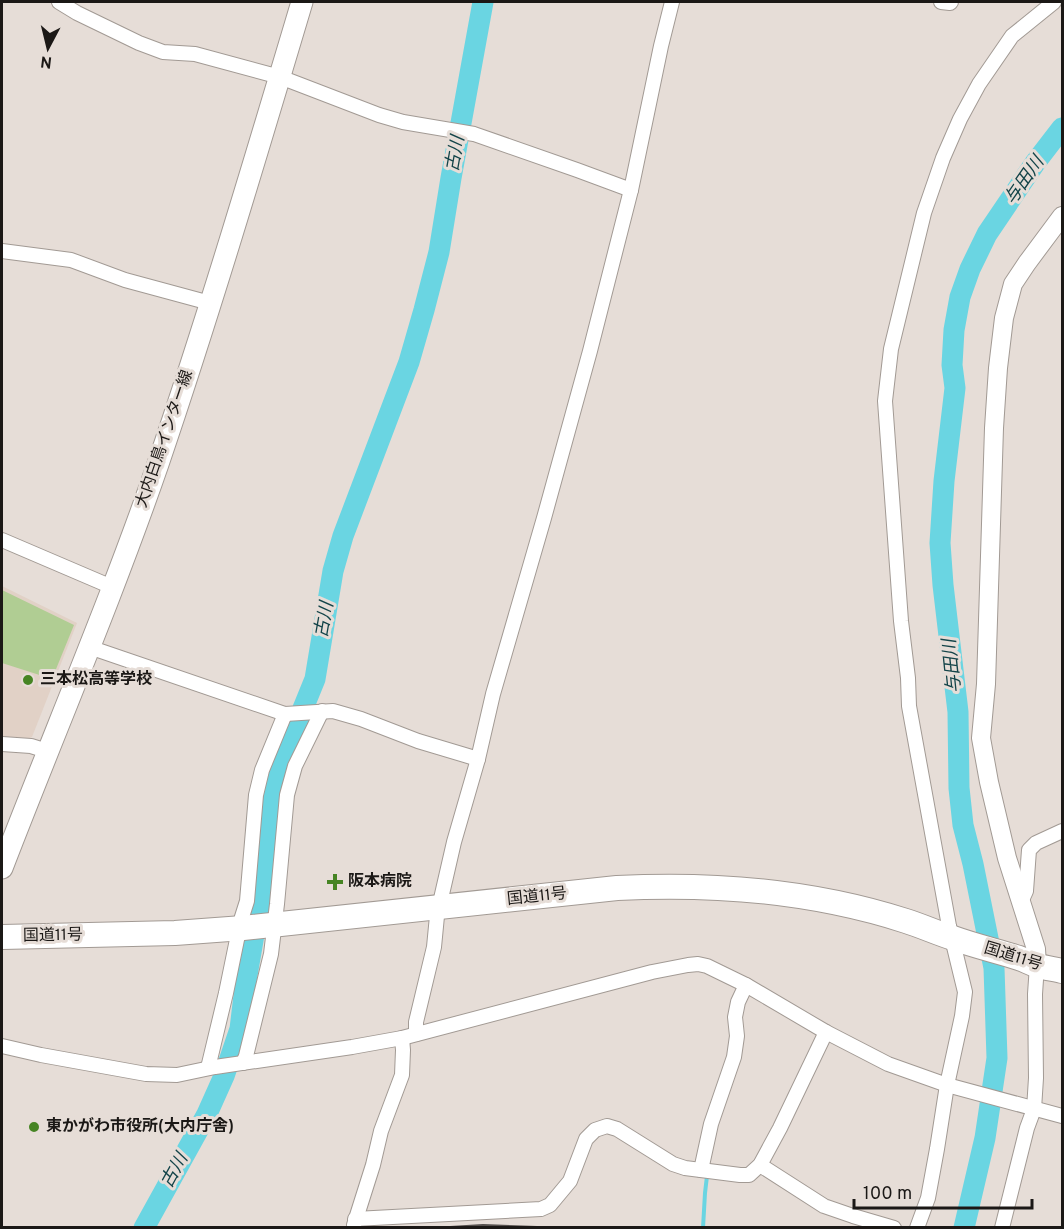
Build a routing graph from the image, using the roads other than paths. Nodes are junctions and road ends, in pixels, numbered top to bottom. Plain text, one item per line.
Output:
1 (58, 2) edge
2 (302, 2) edge
3 (672, 2) edge
4 (941, 2) edge
5 (951, 2) edge
6 (1054, 2) edge
7 (280, 76) junction
8 (631, 190) junction
9 (1062, 216) edge
10 (2, 251) edge
11 (210, 303) junction
12 (2, 540) edge
13 (112, 586) junction
14 (89, 647) junction
15 (318, 711) junction
16 (287, 714) junction
17 (2, 744) edge
18 (47, 751) junction
19 (478, 759) junction
20 (1062, 831) edge
21 (2, 868) edge
22 (1021, 902) junction
23 (440, 907) junction
24 (272, 925) junction
25 (241, 929) junction
26 (2, 937) edge
27 (957, 940) junction
28 (1028, 961) junction
29 (1062, 971) edge
30 (746, 985) junction
31 (826, 1032) junction
32 (409, 1036) junction
33 (2, 1046) edge
34 (241, 1064) junction
35 (212, 1068) junction
36 (950, 1086) junction
37 (1029, 1108) junction
38 (1062, 1116) edge
39 (760, 1165) junction
40 (701, 1170) junction
41 (928, 1198) junction
42 (354, 1223) edge
43 (894, 1227) edge
44 (904, 1227) edge
45 (917, 1227) edge
46 (1002, 1227) edge

1 - 7 street
2 - 7 main road, 大内白鳥インター線
3 - 8 street
4 - 5 street
6 - 27 street
7 - 8 street
7 - 11 main road, 大内白鳥インター線
8 - 19 street
9 - 22 street
10 - 11 street
11 - 13 main road, 大内白鳥インター線
12 - 13 street
13 - 14 main road, 大内白鳥インター線
14 - 16 street
14 - 18 main road, 大内白鳥インター線
15 - 16 street
15 - 19 street
15 - 24 street
16 - 25 street
17 - 18 street
18 - 21 main road, 大内白鳥インター線
19 - 23 street
20 - 22 street
22 - 28 street
23 - 24 highway, 国道11号
23 - 27 highway, 国道11号
23 - 32 street
24 - 25 highway, 国道11号
24 - 34 street
25 - 26 highway, 国道11号
25 - 35 street
27 - 28 highway, 国道11号
27 - 36 street
28 - 29 highway, 国道11号
28 - 37 street
30 - 31 street
30 - 32 street
30 - 40 street
31 - 36 street
31 - 39 street
32 - 34 street
32 - 42 street
33 - 35 street
34 - 35 street
36 - 37 street
36 - 41 street
37 - 38 street
37 - 46 street
39 - 40 street
39 - 43 street
40 - 42 street
41 - 44 street
41 - 45 street

